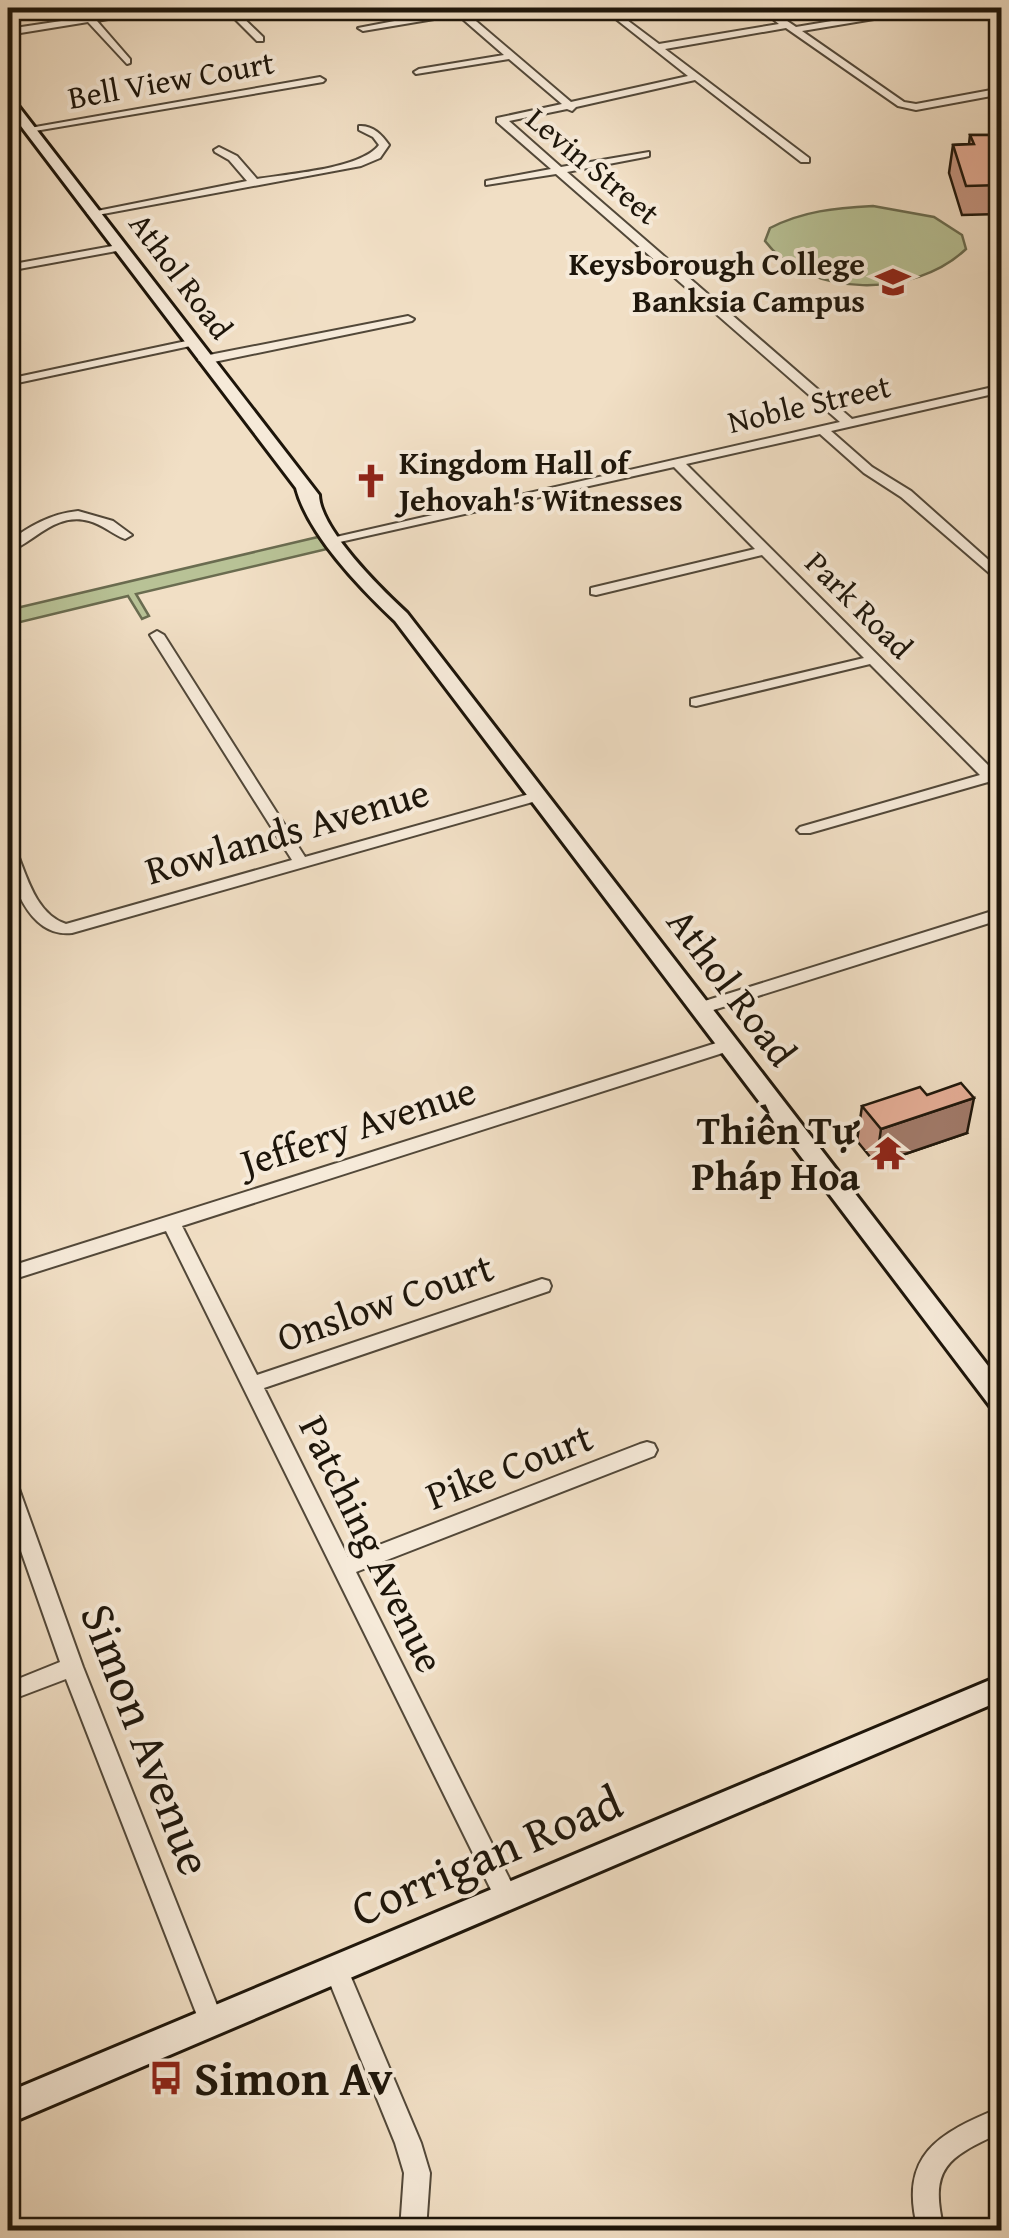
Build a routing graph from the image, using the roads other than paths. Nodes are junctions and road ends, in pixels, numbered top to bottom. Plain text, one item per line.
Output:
1 (163, 8) edge
2 (228, 8) edge
3 (606, 8) edge
4 (763, 8) edge
5 (922, 8) edge
6 (457, 10) edge
7 (90, 19) junction
8 (363, 28) dead end
9 (790, 28) junction
10 (8, 32) edge
11 (260, 39) dead end
12 (659, 47) junction
13 (512, 56) junction
14 (127, 61) dead end
15 (419, 72) dead end
16 (697, 77) junction
17 (320, 80) dead end
18 (1002, 91) edge
19 (8, 101) edge
20 (572, 108) junction
21 (19, 124) edge
22 (363, 128) dead end
23 (218, 150) dead end
24 (645, 154) dead end
25 (805, 160) dead end
26 (558, 171) junction
27 (490, 183) dead end
28 (254, 184) junction
29 (92, 213) junction
30 (118, 248) junction
31 (8, 268) edge
32 (408, 318) dead end
33 (191, 344) junction
34 (204, 360) junction
35 (8, 382) edge
36 (1002, 388) edge
37 (849, 422) junction
38 (822, 429) junction
39 (676, 462) junction
40 (125, 534) dead end
41 (342, 540) junction
42 (8, 548) edge
43 (766, 550) junction
44 (1002, 580) edge
45 (596, 591) dead end
46 (157, 635) dead end
47 (875, 659) junction
48 (696, 702) dead end
49 (996, 782) edge
50 (538, 796) junction
51 (805, 830) dead end
52 (8, 850) edge
53 (301, 863) junction
54 (1002, 913) edge
55 (701, 1008) junction
56 (729, 1045) junction
57 (171, 1222) junction
58 (8, 1274) edge
59 (542, 1286) dead end
60 (251, 1385) junction
61 (1002, 1403) edge
62 (647, 1450) dead end
63 (8, 1486) edge
64 (342, 1569) junction
65 (72, 1668) junction
66 (1002, 1686) edge
67 (8, 1692) edge
68 (507, 1898) junction
69 (338, 1971) junction
70 (212, 2022) junction
71 (8, 2108) edge
72 (1002, 2119) edge
73 (413, 2230) edge
74 (931, 2230) edge

1 - 7 street
2 - 11 street
3 - 12 street
4 - 9 street
5 - 9 street
6 - 8 street
6 - 13 street
7 - 10 street
7 - 14 street
9 - 12 street
9 - 18 street
12 - 16 street
13 - 15 street
13 - 20 street
16 - 20 street, Levin Street
16 - 25 street
17 - 21 street, Bell View Court
19 - 21 main road, Athol Road
20 - 26 street, Levin Street
21 - 29 main road, Athol Road
22 - 28 street
23 - 28 street
24 - 26 street
26 - 27 street
26 - 37 street, Levin Street
28 - 29 street
29 - 30 main road, Athol Road
30 - 31 street
30 - 33 main road, Athol Road
32 - 34 street
33 - 34 main road, Athol Road
33 - 35 street
34 - 41 main road, Athol Road
36 - 37 street, Noble Street
37 - 38 street, Noble Street
38 - 39 street, Noble Street
38 - 44 street
39 - 41 street, Noble Street
39 - 43 street, Park Road
40 - 42 street
41 - 50 main road, Athol Road
43 - 45 street
43 - 47 street, Park Road
46 - 53 street
47 - 48 street
47 - 49 street, Park Road
49 - 51 street
50 - 53 street, Rowlands Avenue
50 - 55 main road, Athol Road
52 - 53 street, Rowlands Avenue
54 - 55 street
55 - 56 main road, Athol Road
56 - 57 street, Jeffery Avenue
56 - 61 main road, Athol Road
57 - 58 street, Jeffery Avenue
57 - 60 street, Patching Avenue
59 - 60 street, Onslow Court
60 - 64 street, Patching Avenue
62 - 64 street, Pike Court
63 - 65 street, Simon Avenue
64 - 68 street, Patching Avenue
65 - 67 street
65 - 70 street, Simon Avenue
66 - 68 main road, Corrigan Road
68 - 69 main road, Corrigan Road
69 - 70 main road, Corrigan Road
69 - 73 street
70 - 71 main road, Corrigan Road
72 - 74 street

